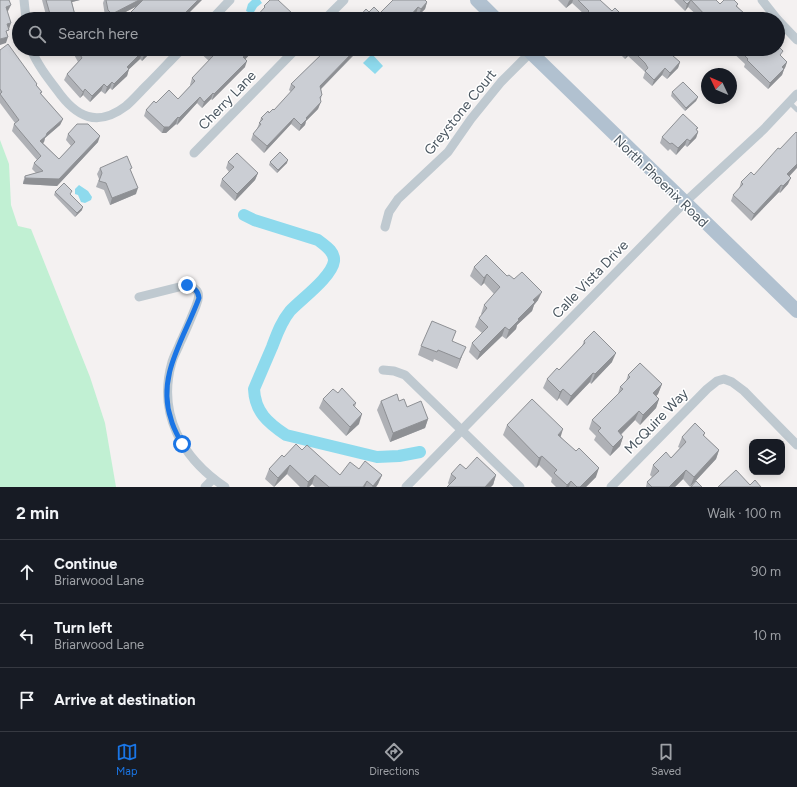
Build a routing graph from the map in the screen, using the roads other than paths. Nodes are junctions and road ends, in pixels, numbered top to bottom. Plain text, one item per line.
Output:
1 (24, 0) edge
2 (229, 0) edge
3 (344, 0) edge
4 (478, 0) edge
5 (762, 0) edge
6 (25, 12) edge
7 (218, 12) edge
8 (332, 12) edge
9 (489, 12) edge
10 (772, 12) edge
11 (785, 27) edge
12 (797, 40) edge
13 (34, 56) edge
14 (175, 56) edge
15 (289, 56) edge
16 (524, 56) edge
17 (533, 56) edge
18 (797, 94) edge
19 (789, 102) junction
20 (797, 110) edge
21 (194, 153) dead end
22 (684, 203) junction
23 (385, 227) dead end
24 (139, 297) dead end
25 (797, 311) edge
26 (384, 370) dead end
27 (462, 430) junction
28 (797, 445) edge
29 (213, 479) junction
30 (205, 487) edge
31 (225, 487) edge
32 (406, 487) edge
33 (520, 487) edge
34 (611, 487) edge

1 - 6 street
2 - 7 street
3 - 8 street
4 - 9 main road
5 - 10 street
11 - 12 street
13 - 14 street
15 - 21 street, Cherry Lane
16 - 23 street, Greystone Court
17 - 22 main road, North Phoenix Road
18 - 19 street, Calle Vista Drive
19 - 20 lane
19 - 22 street, Calle Vista Drive
22 - 25 main road, North Phoenix Road
22 - 27 street, Calle Vista Drive
24 - 29 street
26 - 27 street
27 - 32 street, Calle Vista Drive
27 - 33 street
28 - 34 street, McQuire Way
29 - 30 street
29 - 31 street

